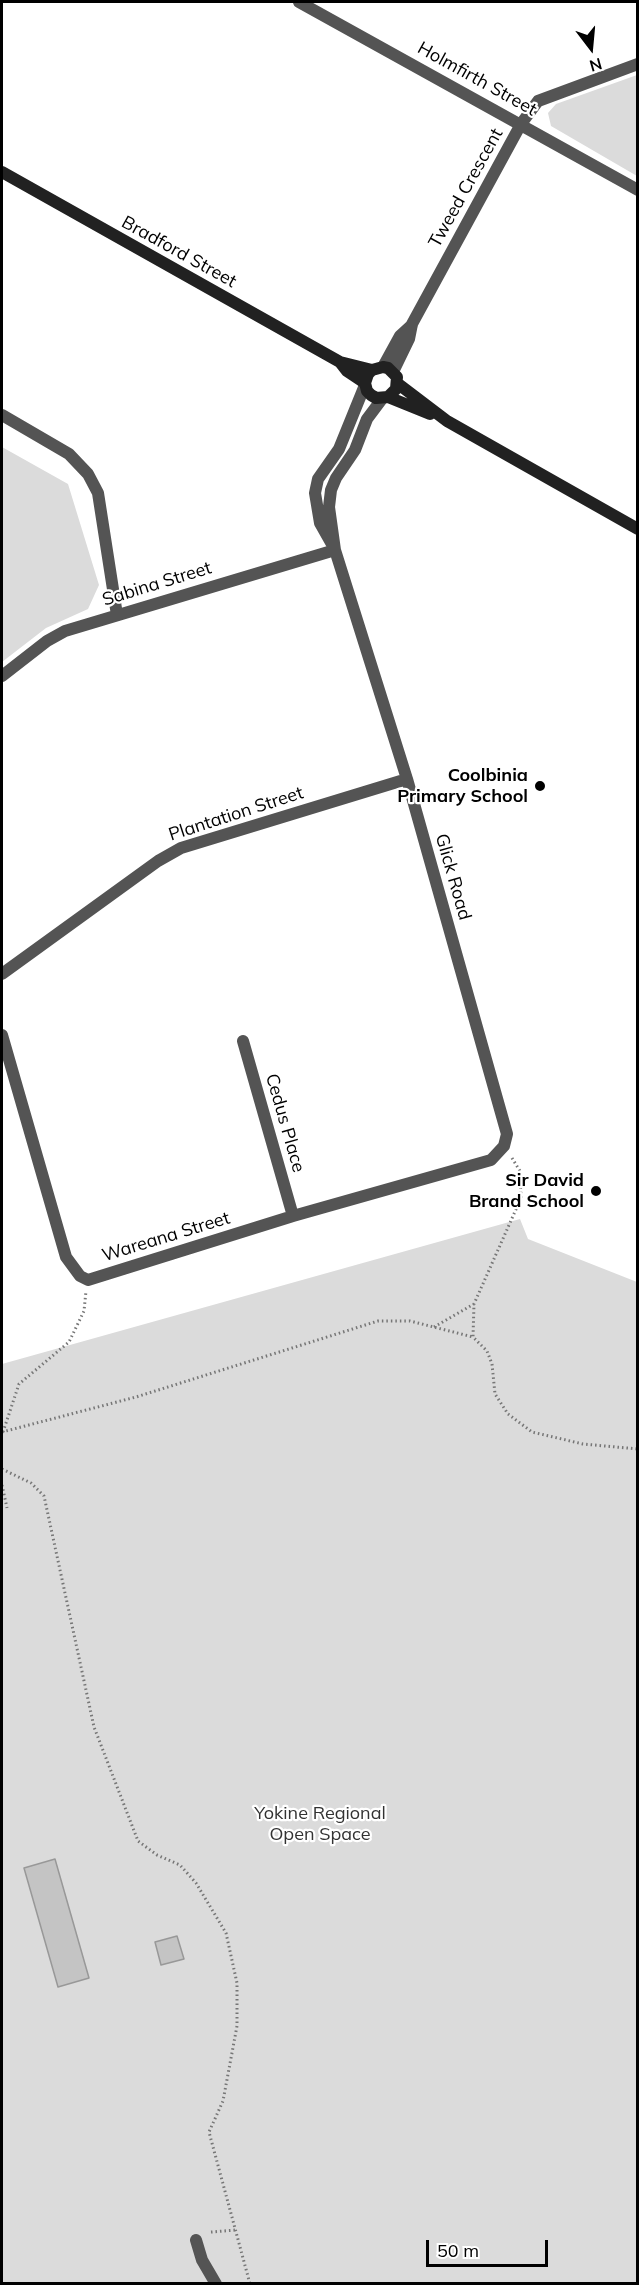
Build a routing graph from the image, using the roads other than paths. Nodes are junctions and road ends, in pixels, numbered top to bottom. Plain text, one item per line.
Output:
1 (299, 2) edge
2 (638, 64) edge
3 (521, 124) junction
4 (2, 172) edge
5 (638, 190) edge
6 (340, 362) junction
7 (386, 373) junction
8 (365, 384) junction
9 (385, 398) junction
10 (2, 415) edge
11 (447, 421) junction
12 (638, 529) edge
13 (335, 550) junction
14 (117, 615) junction
15 (2, 676) edge
16 (406, 779) junction
17 (2, 974) edge
18 (2, 1035) edge
19 (243, 1041) dead end
20 (504, 1146) joint
21 (293, 1216) junction
22 (196, 2240) dead end
23 (216, 2283) edge

1 - 3 street, Holmfirth Street
2 - 3 street, Tweed Crescent
3 - 5 street, Holmfirth Street
3 - 7 street, Tweed Crescent
4 - 6 street, Bradford Street
6 - 7 street, Bradford Street
6 - 8 street, Bradford Street
7 - 8 street
7 - 9 street
7 - 11 street, Bradford Street
8 - 9 street, Bradford Street
8 - 13 street, Glick Road
9 - 11 street, Bradford Street
9 - 13 street, Glick Road
10 - 14 street
11 - 12 street, Bradford Street
13 - 14 street, Sabina Street
13 - 16 street, Glick Road
14 - 15 street, Sabina Street
16 - 17 street, Plantation Street
16 - 20 street, Glick Road
18 - 21 street, Wareana Street
19 - 21 street, Cedus Place
20 - 21 street, Wareana Street
22 - 23 street

